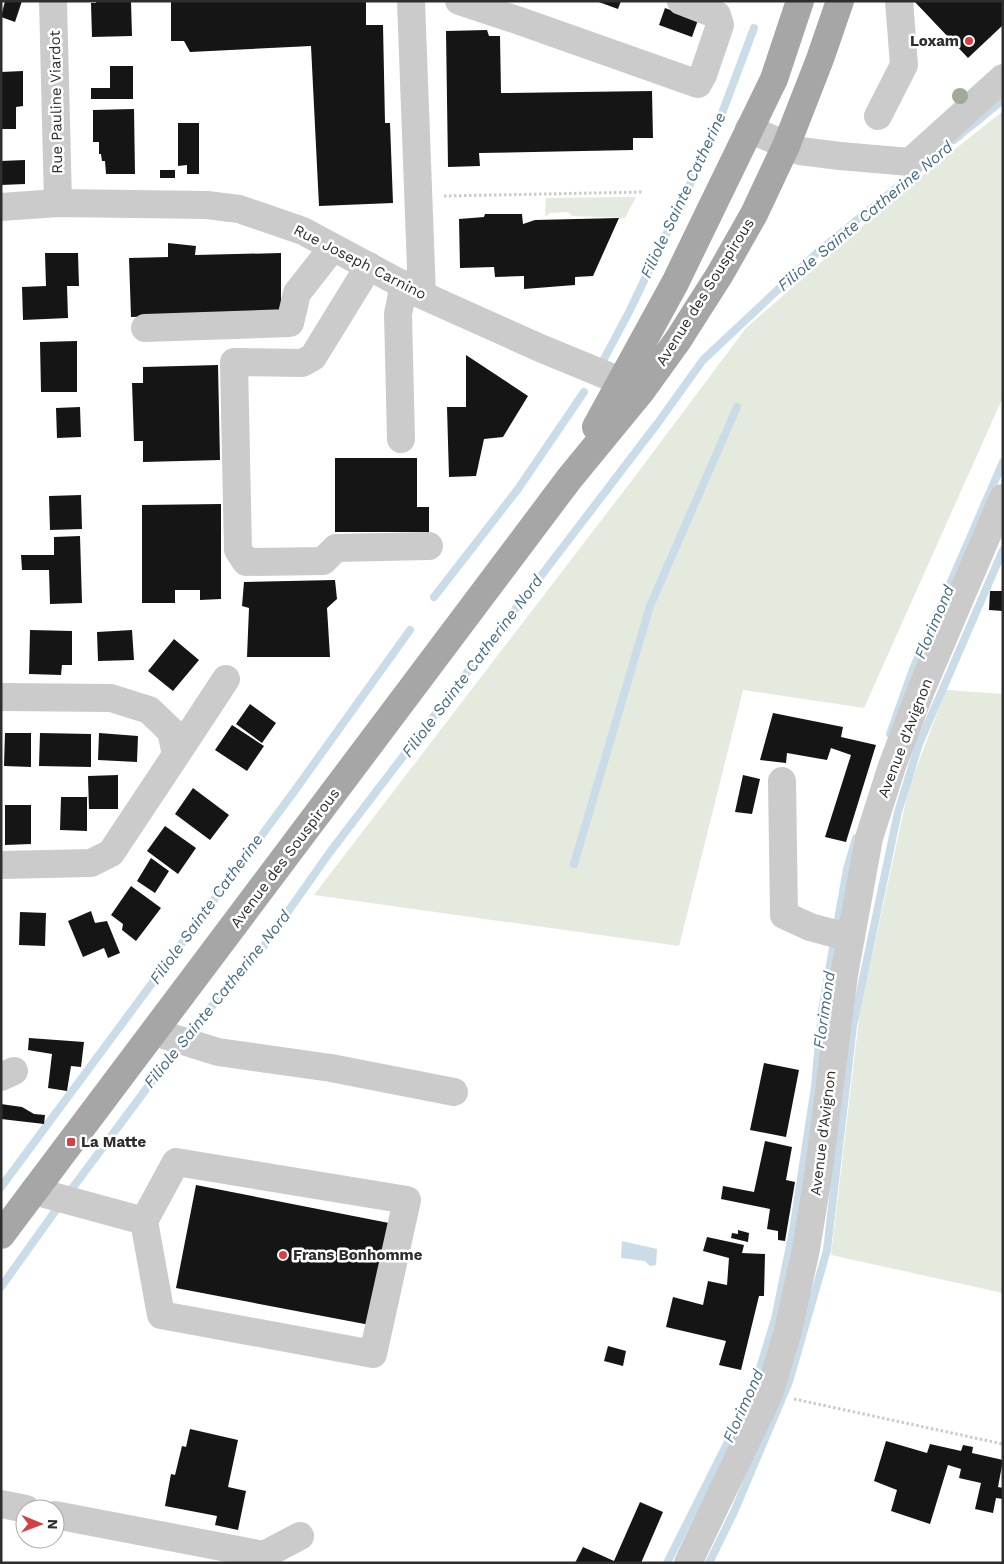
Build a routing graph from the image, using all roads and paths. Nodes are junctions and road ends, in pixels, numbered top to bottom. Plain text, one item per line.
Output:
1 (54, 1) edge
2 (411, 1) edge
3 (458, 1) edge
4 (681, 1) edge
5 (800, 1) edge
6 (840, 1) edge
7 (899, 1) edge
8 (1003, 78) edge
9 (878, 116) dead end
10 (749, 128) junction
11 (786, 146) junction
12 (643, 192) dead end
13 (418, 196) junction
14 (58, 203) junction
15 (1, 207) edge
16 (333, 247) junction
17 (369, 266) junction
18 (413, 290) junction
19 (144, 328) dead end
20 (631, 386) junction
21 (401, 438) dead end
22 (1003, 498) edge
23 (429, 546) dead end
24 (226, 679) dead end
25 (1, 697) edge
26 (176, 755) junction
27 (782, 781) dead end
28 (1, 865) edge
29 (851, 938) junction
30 (154, 1032) junction
31 (454, 1092) dead end
32 (34, 1191) junction
33 (144, 1221) junction
34 (1, 1235) edge
35 (769, 1394) junction
36 (1003, 1444) edge
37 (1, 1504) edge
38 (15, 1507) edge
39 (65, 1517) edge
40 (300, 1536) dead end
41 (688, 1563) edge

1 - 14 street, Rue Pauline Viardot
2 - 13 street
3 - 4 street
5 - 10 main road, Avenue des Souspirous
6 - 11 main road, Avenue des Souspirous
7 - 9 street
8 - 11 street
10 - 11 street
10 - 20 main road, Avenue des Souspirous
11 - 20 main road, Avenue des Souspirous
12 - 13 path
13 - 18 street
14 - 15 street, Rue Joseph Carnino
14 - 16 street, Rue Joseph Carnino
16 - 17 street, Rue Joseph Carnino
16 - 19 street
17 - 18 street, Rue Joseph Carnino
17 - 23 street
18 - 20 street, Rue Joseph Carnino
18 - 21 street
20 - 30 main road, Avenue des Souspirous
22 - 29 street, Avenue d'Avignon
24 - 26 street
25 - 26 street
26 - 28 street
27 - 29 street
29 - 35 street, Avenue d'Avignon
30 - 31 street
30 - 32 main road, Avenue des Souspirous
32 - 33 street
32 - 34 main road, Avenue des Souspirous
33 - 33 street
35 - 36 path
35 - 41 street, Avenue d'Avignon
37 - 38 street
39 - 40 street

